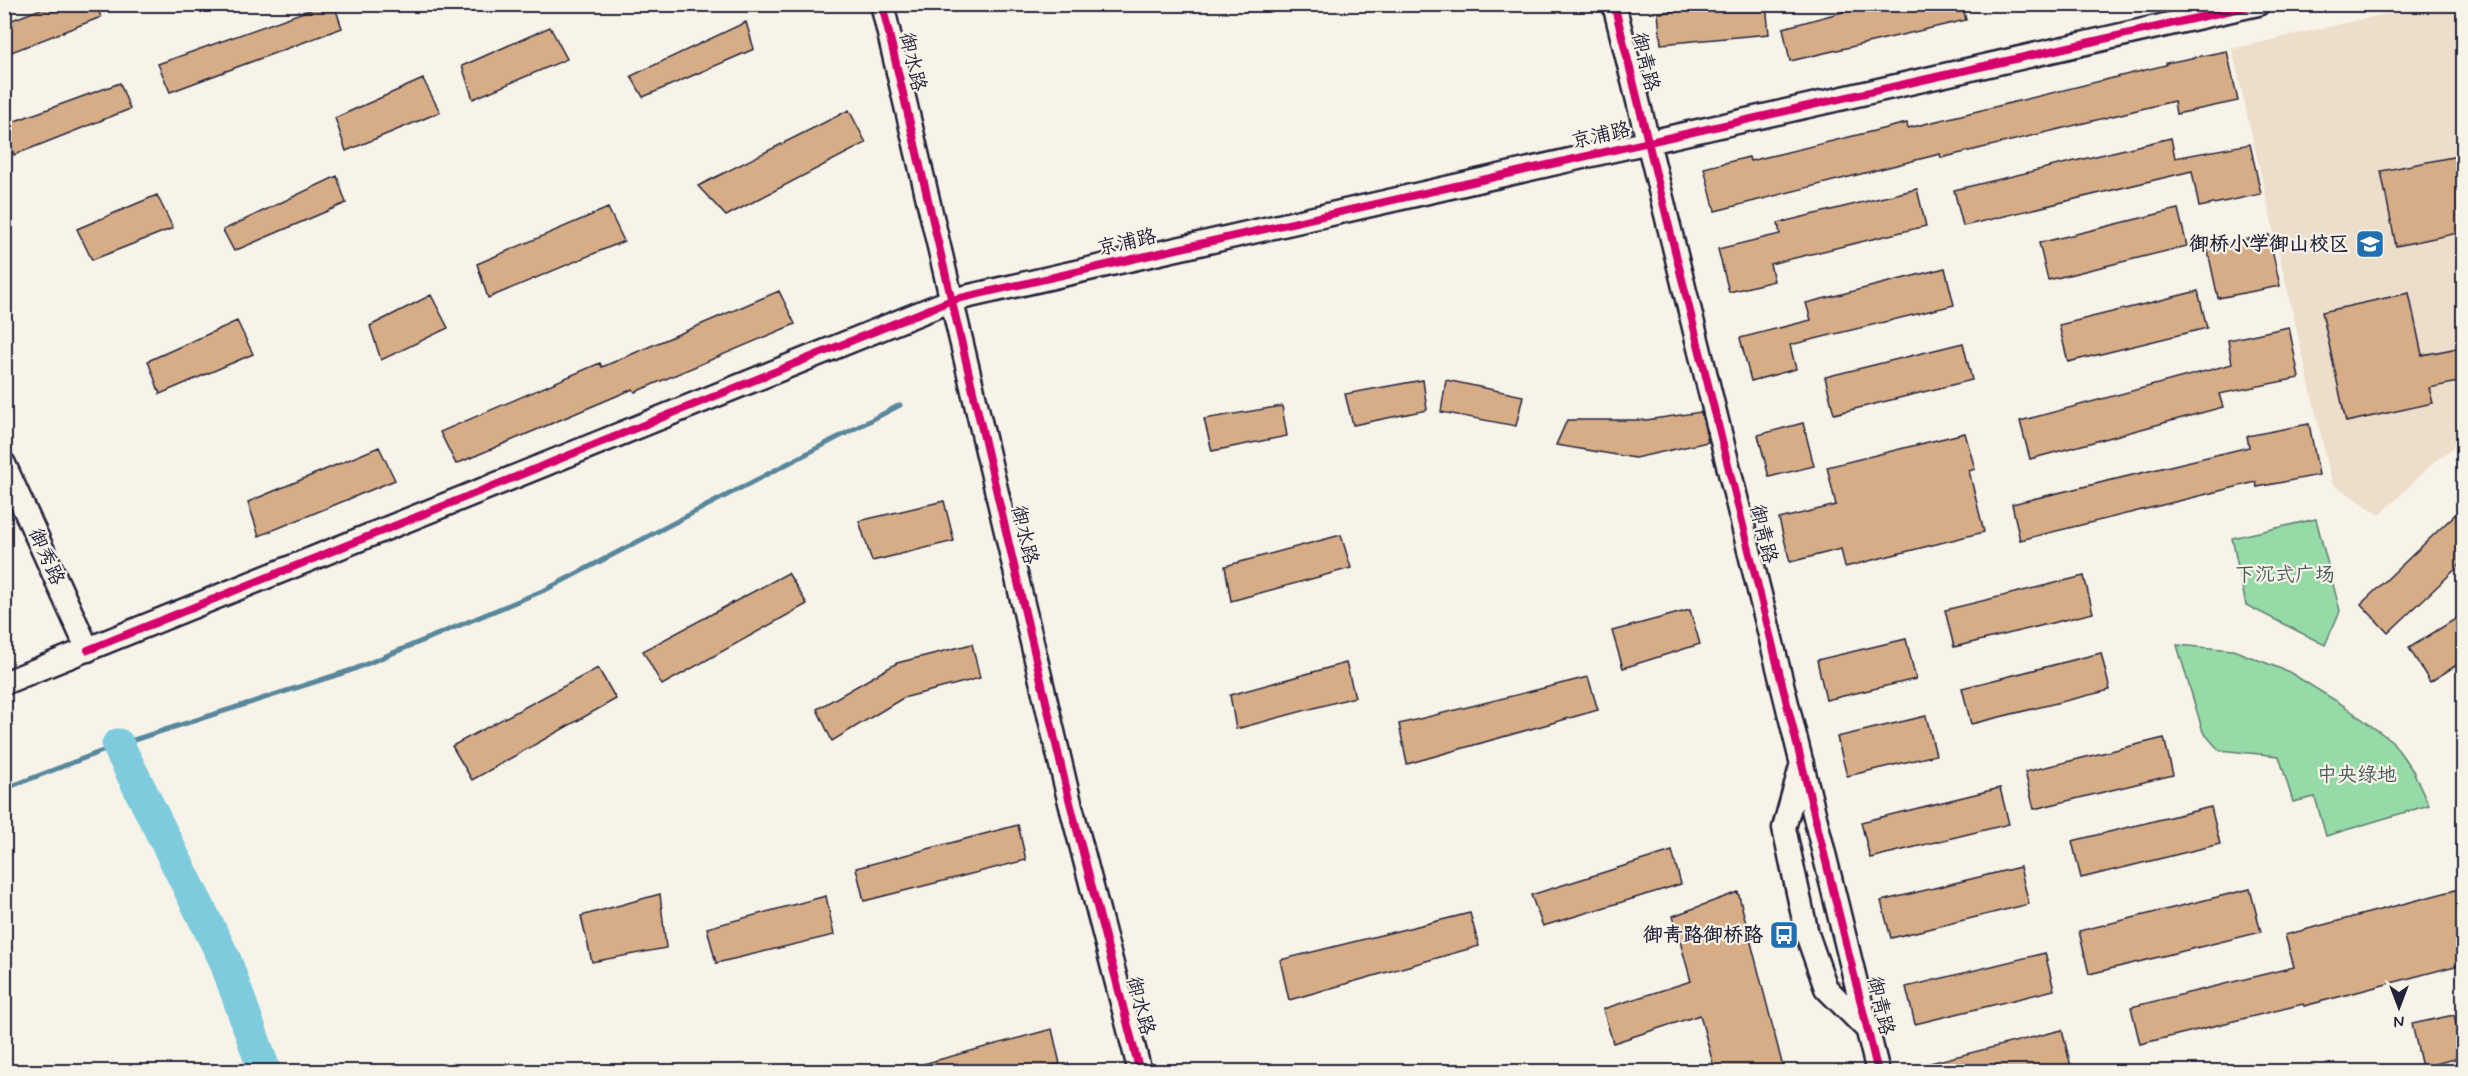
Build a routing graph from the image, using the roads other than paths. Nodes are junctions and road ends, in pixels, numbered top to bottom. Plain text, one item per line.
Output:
1 (882, 4) edge
2 (1614, 4) edge
3 (2258, 4) edge
4 (1648, 142) junction
5 (952, 300) junction
6 (4, 464) edge
7 (88, 650) junction
8 (4, 683) edge
9 (1803, 761) junction
10 (1869, 1031) junction
11 (1140, 1071) edge
12 (1878, 1071) edge

1 - 5 street, 御水路
2 - 4 street, 御青路
3 - 4 street, 京浦路
4 - 5 street, 京浦路
4 - 9 street, 御青路
5 - 7 street, 京浦路
5 - 11 street, 御水路
6 - 7 street, 御秀路
7 - 8 street, 京浦路
9 - 10 street, 御青路
9 - 10 street
10 - 12 street, 御青路

